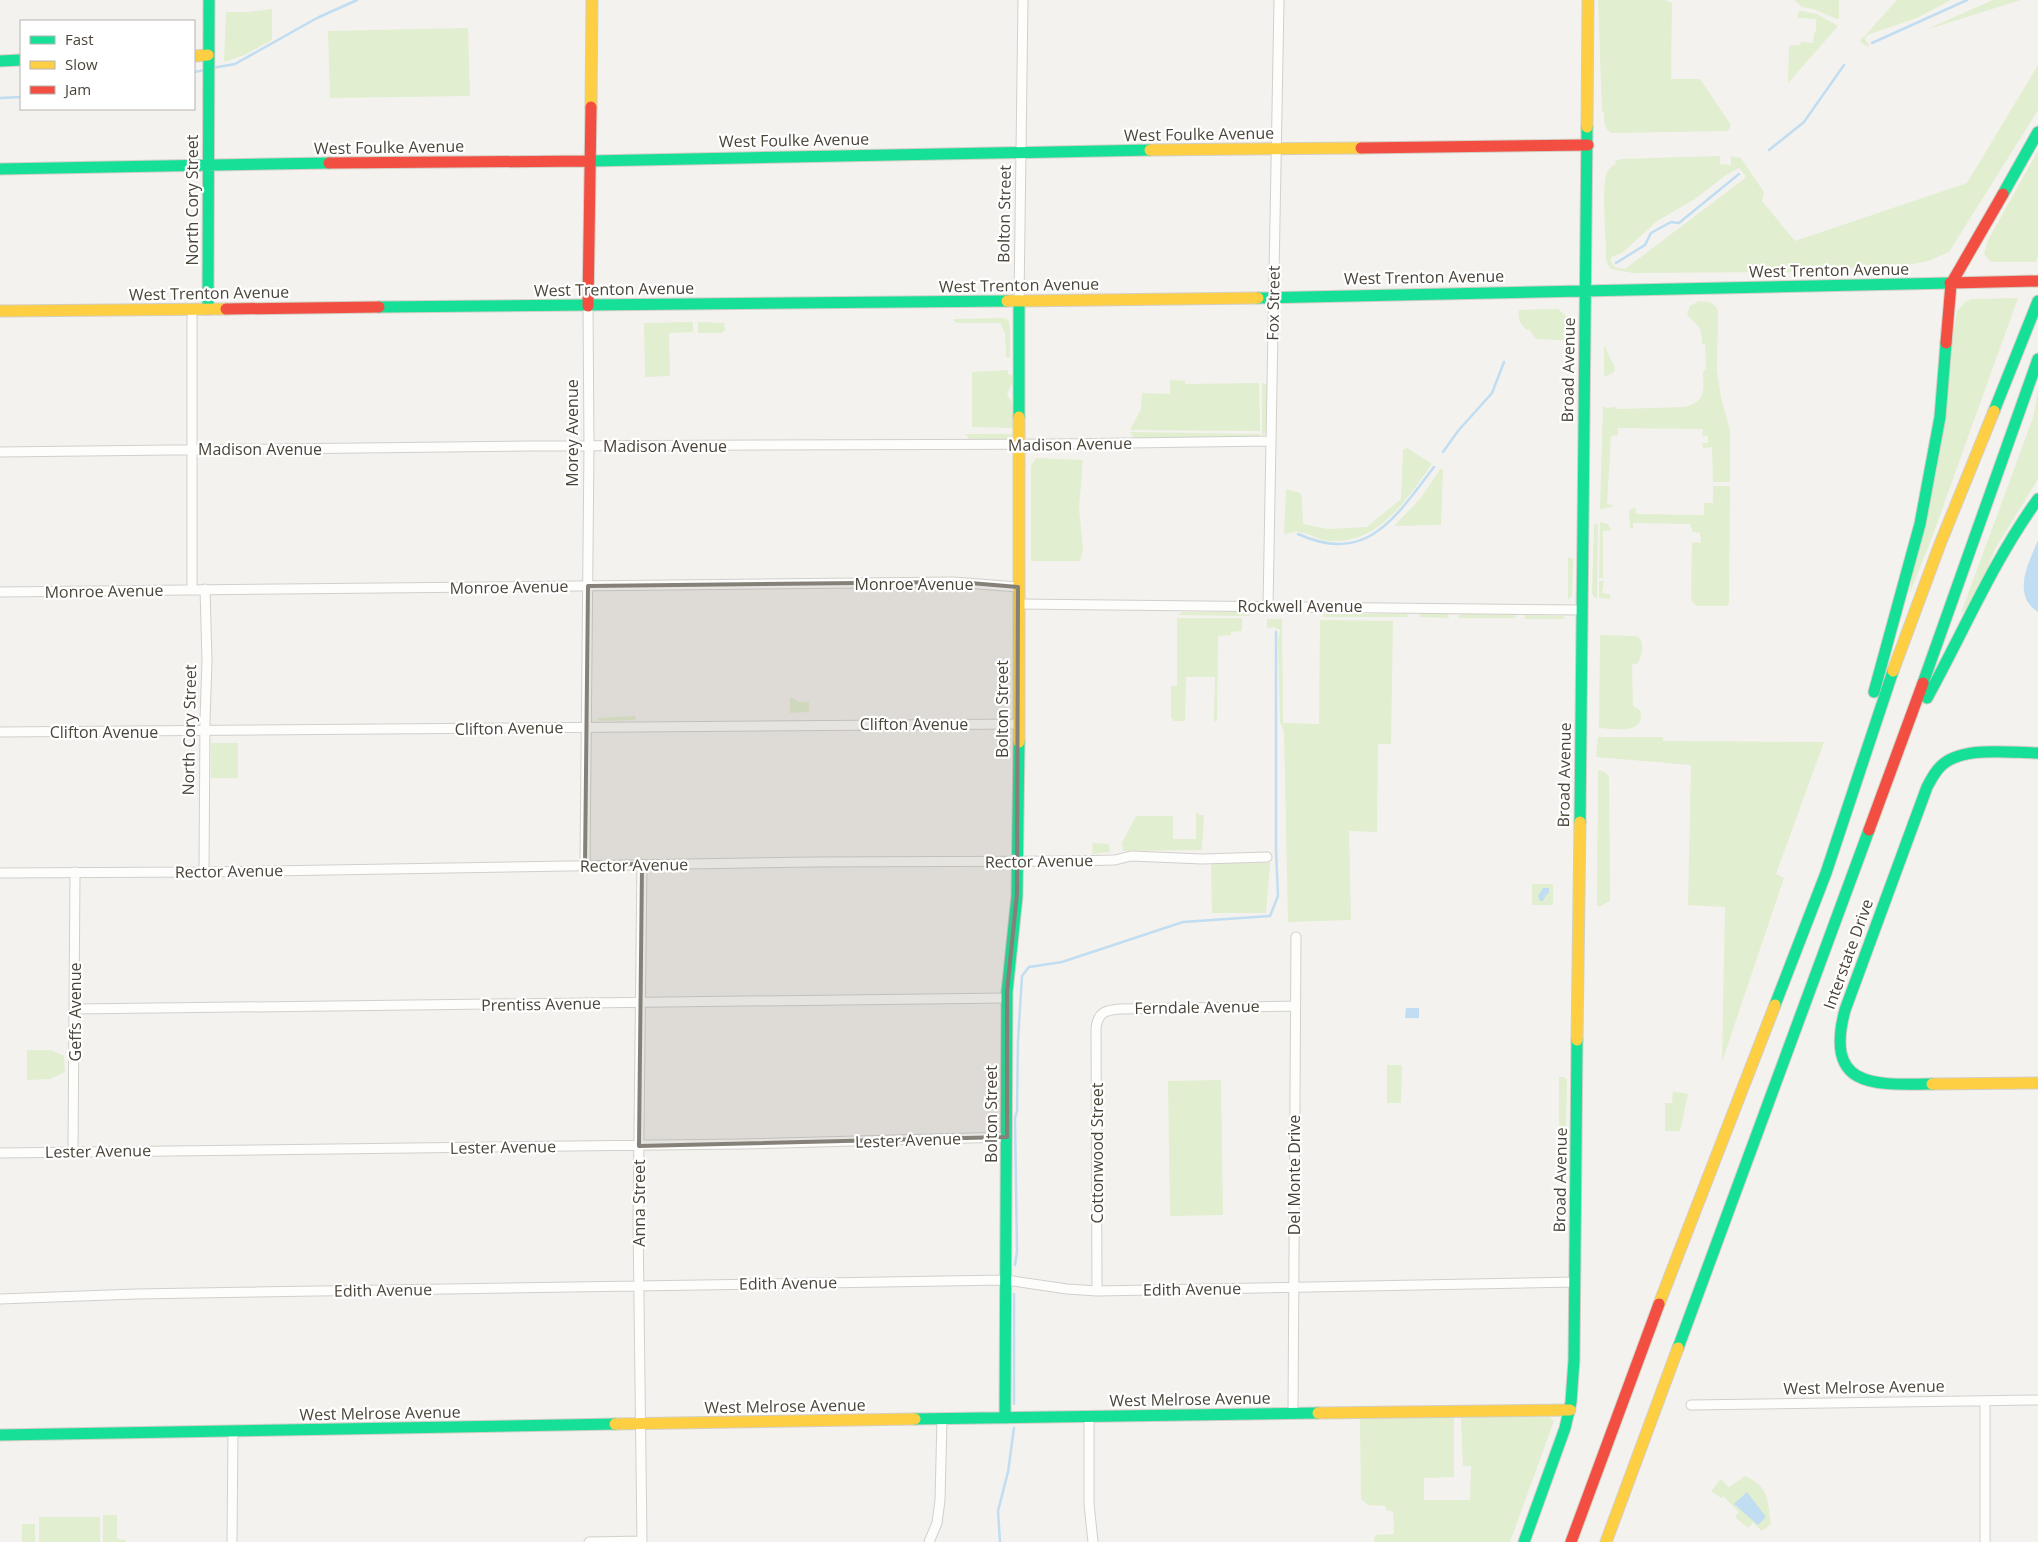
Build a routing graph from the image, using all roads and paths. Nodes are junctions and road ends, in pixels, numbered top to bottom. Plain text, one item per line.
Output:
1 (209, 0) edge
2 (592, 0) edge
3 (1023, 0) edge
4 (1279, 0) edge
5 (1588, 0) edge
6 (195, 56) edge
7 (20, 60) edge
8 (208, 60) junction
9 (0, 61) edge
10 (2038, 132) edge
11 (1588, 145) junction
12 (1276, 149) junction
13 (1021, 152) junction
14 (591, 161) junction
15 (208, 166) junction
16 (0, 169) edge
17 (2038, 281) edge
18 (1951, 284) junction
19 (1585, 291) junction
20 (1274, 297) junction
21 (1019, 301) junction
22 (2038, 301) edge
23 (588, 306) junction
24 (192, 309) junction
25 (208, 309) junction
26 (0, 311) edge
27 (2038, 359) edge
28 (1271, 441) junction
29 (1018, 445) junction
30 (589, 446) junction
31 (193, 450) junction
32 (0, 452) edge
33 (2038, 499) edge
34 (588, 586) junction
35 (1018, 586) junction
36 (205, 589) junction
37 (192, 590) junction
38 (0, 592) edge
39 (1018, 604) junction
40 (1268, 606) junction
41 (1582, 610) junction
42 (1018, 724) junction
43 (587, 727) junction
44 (0, 732) edge
45 (205, 732) junction
46 (1903, 739) junction
47 (2038, 753) edge
48 (1267, 857) dead end
49 (1018, 862) junction
50 (642, 864) junction
51 (585, 865) junction
52 (75, 872) junction
53 (204, 872) junction
54 (0, 873) edge
55 (1826, 873) junction
56 (1296, 937) dead end
57 (1007, 998) junction
58 (642, 1002) junction
59 (1296, 1006) junction
60 (75, 1010) junction
61 (1100, 1015) joint
62 (2038, 1082) edge
63 (1007, 1137) junction
64 (639, 1146) junction
65 (73, 1151) junction
66 (0, 1152) edge
67 (1006, 1280) junction
68 (1575, 1282) junction
69 (639, 1286) junction
70 (1294, 1287) junction
71 (1097, 1291) junction
72 (0, 1299) edge
73 (2038, 1400) edge
74 (1986, 1401) junction
75 (1691, 1406) dead end
76 (1570, 1410) junction
77 (1293, 1414) junction
78 (1089, 1416) junction
79 (1005, 1418) junction
80 (942, 1419) junction
81 (640, 1425) junction
82 (233, 1431) junction
83 (0, 1435) edge
84 (642, 1541) edge
85 (232, 1542) edge
86 (589, 1542) edge
87 (929, 1542) edge
88 (1093, 1542) edge
89 (1524, 1542) edge
90 (1571, 1542) edge
91 (1606, 1542) edge
92 (1985, 1542) edge

1 - 8 main road, North Cory Street
2 - 14 main road, Morey Avenue
3 - 13 street, Bolton Street
4 - 12 street, Fox Street
5 - 11 main road, Broad Avenue
6 - 8 main road
7 - 9 main road
8 - 15 main road, North Cory Street
10 - 18 main road
11 - 12 main road, West Foulke Avenue
11 - 19 main road, Broad Avenue
12 - 13 main road, West Foulke Avenue
12 - 20 street, Fox Street
13 - 14 main road, West Foulke Avenue
13 - 21 street, Bolton Street
14 - 15 main road, West Foulke Avenue
14 - 23 main road, Morey Avenue
15 - 16 main road, West Foulke Avenue
15 - 25 main road, North Cory Street
17 - 18 main road, West Trenton Avenue
18 - 19 main road, West Trenton Avenue
18 - 55 main road
19 - 20 main road, West Trenton Avenue
19 - 41 main road, Broad Avenue
20 - 21 main road, West Trenton Avenue
20 - 28 street, Fox Street
21 - 23 main road, West Trenton Avenue
21 - 29 main road, Bolton Street
22 - 55 main road
23 - 25 main road, West Trenton Avenue
23 - 30 street, Morey Avenue
24 - 25 main road, West Trenton Avenue
24 - 26 main road, West Trenton Avenue
24 - 31 street
27 - 46 main road
28 - 29 street, Madison Avenue
28 - 40 street, Fox Street
29 - 30 street, Madison Avenue
29 - 35 main road, Bolton Street
30 - 31 street, Madison Avenue
30 - 34 street, Morey Avenue
31 - 32 street, Madison Avenue
31 - 37 street
33 - 46 main road
34 - 35 street, Monroe Avenue
34 - 36 street, Monroe Avenue
34 - 43 street, Morey Avenue
35 - 39 main road, Bolton Street
36 - 37 street, Monroe Avenue
36 - 45 street, North Cory Street
37 - 38 street, Monroe Avenue
39 - 40 street, Rockwell Avenue
39 - 42 main road, Bolton Street
40 - 41 street, Rockwell Avenue
41 - 68 main road, Broad Avenue
42 - 43 street, Clifton Avenue
42 - 49 main road, Bolton Street
43 - 45 street, Clifton Avenue
43 - 51 street, Morey Avenue
44 - 45 street, Clifton Avenue
45 - 53 street, North Cory Street
46 - 91 main road
47 - 62 main road, Interstate Drive
48 - 49 street, Rector Avenue
49 - 50 street, Rector Avenue
49 - 57 main road, Bolton Street
50 - 51 street, Rector Avenue
50 - 58 street, Anna Street
51 - 53 street, Rector Avenue
52 - 53 street, Rector Avenue
52 - 54 street, Rector Avenue
52 - 60 street, Geffs Avenue
55 - 90 main road
56 - 59 street, Del Monte Drive
57 - 58 street, Prentiss Avenue
57 - 63 main road, Bolton Street
58 - 60 street, Prentiss Avenue
58 - 64 street, Anna Street
59 - 61 street, Ferndale Avenue
59 - 70 street, Del Monte Drive
60 - 65 street, Geffs Avenue
61 - 71 street, Cottonwood Street
63 - 64 street, Lester Avenue
63 - 67 main road, Bolton Street
64 - 65 street, Lester Avenue
64 - 69 street, Anna Street
65 - 66 street, Lester Avenue
67 - 69 street, Edith Avenue
67 - 71 street, Edith Avenue
67 - 79 main road, Bolton Street
68 - 70 street, Edith Avenue
68 - 76 main road, Broad Avenue
69 - 72 street, Edith Avenue
69 - 81 street, Anna Street
70 - 71 street, Edith Avenue
70 - 77 street, Del Monte Drive
73 - 74 street, West Melrose Avenue
74 - 75 street, West Melrose Avenue
74 - 92 street
76 - 77 main road, West Melrose Avenue
76 - 89 main road, Broad Avenue
77 - 78 main road, West Melrose Avenue
78 - 79 main road, West Melrose Avenue
78 - 88 street
79 - 80 main road, West Melrose Avenue
80 - 81 main road, West Melrose Avenue
80 - 87 street
81 - 82 main road, West Melrose Avenue
81 - 84 street, Anna Street
82 - 83 main road, West Melrose Avenue
82 - 85 street
84 - 86 street

